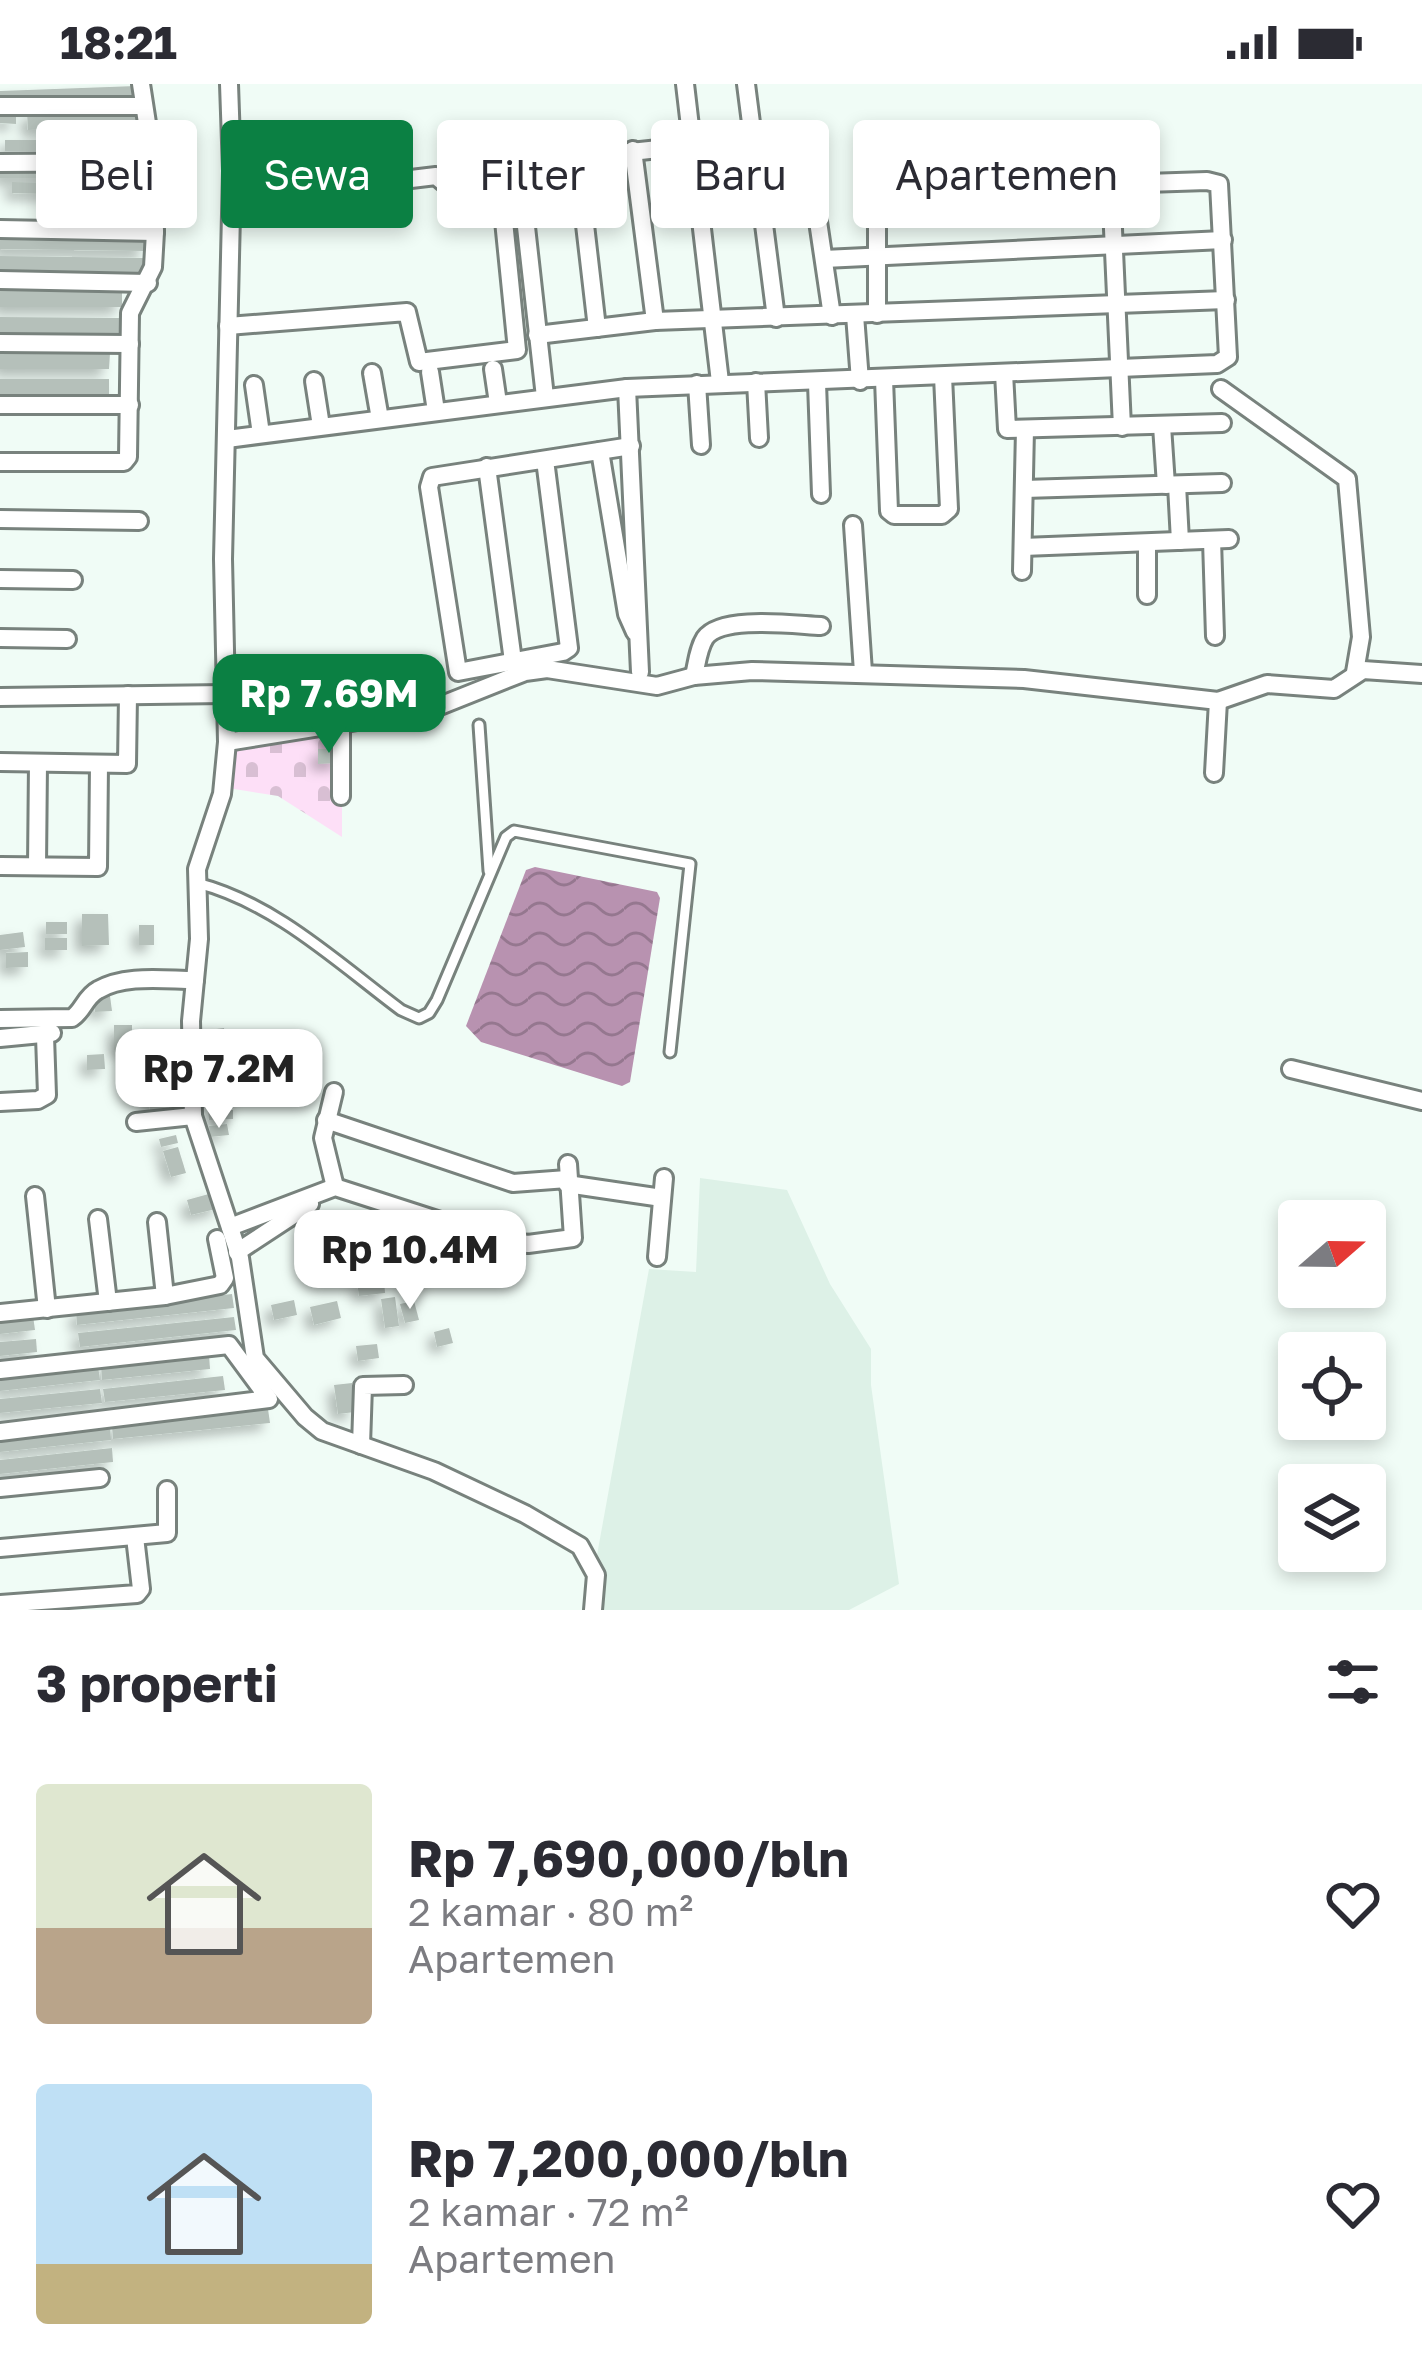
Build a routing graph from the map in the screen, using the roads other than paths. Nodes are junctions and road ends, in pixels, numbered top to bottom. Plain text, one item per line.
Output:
1 (140, 84) edge
2 (230, 84) edge
3 (686, 84) edge
4 (746, 84) edge
5 (0, 106) edge
6 (143, 106) junction
7 (146, 120) edge
8 (691, 120) edge
9 (750, 120) edge
10 (651, 148) edge
11 (633, 150) junction
12 (627, 151) edge
13 (0, 163) edge
14 (36, 163) edge
15 (413, 179) edge
16 (1160, 183) edge
17 (154, 228) edge
18 (526, 228) edge
19 (585, 228) edge
20 (704, 228) edge
21 (765, 228) edge
22 (820, 228) edge
23 (878, 228) edge
24 (1113, 228) edge
25 (0, 229) edge
26 (154, 232) junction
27 (1223, 240) junction
28 (1114, 244) junction
29 (878, 253) junction
30 (824, 259) junction
31 (0, 280) edge
32 (148, 284) junction
33 (1226, 300) junction
34 (1117, 305) junction
35 (878, 314) junction
36 (855, 315) junction
37 (832, 316) junction
38 (714, 318) junction
39 (776, 318) junction
40 (655, 321) junction
41 (228, 326) junction
42 (597, 328) junction
43 (537, 335) junction
44 (0, 343) edge
45 (130, 344) junction
46 (1120, 367) junction
47 (493, 368) dead end
48 (430, 372) dead end
49 (372, 373) dead end
50 (1004, 374) junction
51 (944, 376) junction
52 (884, 380) junction
53 (314, 381) dead end
54 (860, 381) junction
55 (720, 382) junction
56 (756, 382) junction
57 (817, 383) junction
58 (697, 384) junction
59 (254, 385) dead end
60 (627, 388) junction
61 (1221, 389) dead end
62 (545, 397) junction
63 (498, 403) junction
64 (0, 405) edge
65 (130, 405) junction
66 (436, 411) junction
67 (380, 418) junction
68 (1222, 423) dead end
69 (321, 426) junction
70 (1162, 426) junction
71 (1122, 428) junction
72 (1025, 429) junction
73 (261, 434) junction
74 (758, 438) dead end
75 (227, 439) junction
76 (700, 445) dead end
77 (631, 446) junction
78 (599, 451) junction
79 (545, 460) junction
80 (0, 462) edge
81 (487, 467) junction
82 (1222, 483) dead end
83 (1171, 485) junction
84 (1024, 489) junction
85 (821, 494) dead end
86 (0, 519) edge
87 (139, 521) dead end
88 (853, 525) dead end
89 (1180, 541) junction
90 (1147, 543) junction
91 (1023, 547) junction
92 (1022, 571) dead end
93 (0, 579) edge
94 (73, 580) dead end
95 (1147, 595) dead end
96 (821, 626) dead end
97 (1215, 636) dead end
98 (0, 638) edge
99 (67, 639) dead end
100 (639, 640) junction
101 (513, 661) junction
102 (640, 672) dead end
103 (863, 672) junction
104 (1354, 672) junction
105 (1422, 674) edge
106 (694, 676) junction
107 (128, 694) junction
108 (225, 694) junction
109 (0, 697) edge
110 (1217, 701) junction
111 (479, 725) dead end
112 (341, 727) junction
113 (227, 742) junction
114 (0, 762) edge
115 (38, 763) junction
116 (99, 764) junction
117 (1214, 773) dead end
118 (341, 796) dead end
119 (0, 866) edge
120 (37, 866) junction
121 (489, 877) junction
122 (197, 884) junction
123 (195, 980) junction
124 (64, 1018) junction
125 (0, 1019) edge
126 (45, 1036) junction
127 (0, 1038) edge
128 (670, 1052) dead end
129 (1291, 1069) dead end
130 (334, 1091) dead end
131 (1422, 1101) edge
132 (0, 1102) edge
133 (193, 1116) junction
134 (326, 1120) junction
135 (136, 1123) dead end
136 (567, 1176) junction
137 (664, 1178) dead end
138 (335, 1187) junction
139 (35, 1196) dead end
140 (662, 1198) junction
141 (98, 1220) dead end
142 (158, 1222) dead end
143 (223, 1233) junction
144 (237, 1252) junction
145 (657, 1257) dead end
146 (165, 1296) junction
147 (108, 1302) junction
148 (46, 1309) junction
149 (0, 1313) edge
150 (0, 1370) edge
151 (404, 1384) dead end
152 (0, 1432) edge
153 (361, 1445) junction
154 (100, 1478) dead end
155 (0, 1488) edge
156 (167, 1490) dead end
157 (135, 1537) junction
158 (0, 1548) edge
159 (0, 1604) edge
160 (592, 1610) edge

1 - 6 street
2 - 41 street
3 - 8 street
4 - 9 street
5 - 6 street
6 - 7 street
10 - 11 street
11 - 12 street
11 - 40 street
13 - 14 street
15 - 41 street
16 - 27 street
17 - 26 street
18 - 43 street
19 - 42 street
20 - 38 street
21 - 39 street
22 - 30 street
23 - 29 street
24 - 28 street
25 - 26 street
26 - 32 street
27 - 28 street
27 - 33 street
28 - 29 street
28 - 34 street
29 - 30 street
29 - 35 street
30 - 37 street
31 - 32 street
32 - 45 street
33 - 34 street
33 - 46 street
34 - 35 street
34 - 46 street
35 - 36 street
36 - 37 street
36 - 54 street
37 - 39 street
38 - 39 street
38 - 40 street
38 - 55 street
40 - 42 street
41 - 75 street
42 - 43 street
43 - 62 street
44 - 45 street
45 - 65 street
46 - 50 street
46 - 71 street
47 - 63 street
48 - 66 street
49 - 67 street
50 - 51 street
50 - 72 street
51 - 52 street
51 - 52 street
52 - 54 street
53 - 69 street
54 - 57 street
55 - 56 street
55 - 58 street
56 - 57 street
56 - 74 street
57 - 85 street
58 - 60 street
58 - 76 street
59 - 73 street
60 - 62 street
60 - 77 street
61 - 104 street
62 - 63 street
63 - 66 street
64 - 65 street
65 - 80 street
66 - 67 street
67 - 69 street
68 - 70 street
69 - 73 street
70 - 71 street
70 - 83 street
71 - 72 street
72 - 84 street
73 - 75 street
75 - 108 street
77 - 78 street
77 - 100 street
78 - 79 street
78 - 100 street
79 - 81 street
79 - 101 street
81 - 101 street
81 - 101 street
82 - 83 street
83 - 84 street
83 - 89 street
84 - 91 street
86 - 87 street
88 - 103 street
89 - 90 street
89 - 97 street
90 - 91 street
90 - 95 street
91 - 92 street
93 - 94 street
96 - 106 street
98 - 99 street
100 - 102 street
103 - 106 street
103 - 110 street
104 - 105 street
104 - 110 street
106 - 112 street
107 - 108 street
107 - 109 street
107 - 116 street
108 - 113 street
110 - 117 street
111 - 121 lane
112 - 113 street
112 - 118 street
113 - 122 street
114 - 115 street
115 - 116 street
115 - 120 street
116 - 120 street
119 - 120 street
121 - 122 lane
121 - 128 lane
122 - 123 street
123 - 124 street
123 - 133 street
124 - 125 street
124 - 126 street
126 - 127 street
126 - 132 street
129 - 131 street
130 - 134 street
133 - 135 street
133 - 143 street
134 - 136 street
134 - 138 street
136 - 138 street
136 - 140 street
137 - 140 street
138 - 143 street
138 - 144 street
139 - 148 street
140 - 145 street
141 - 147 street
142 - 146 street
143 - 144 street
143 - 146 street
144 - 153 street
146 - 147 street
147 - 148 street
148 - 149 street
150 - 152 street
151 - 153 street
153 - 160 street
154 - 155 street
156 - 157 street
157 - 158 street
157 - 159 street

